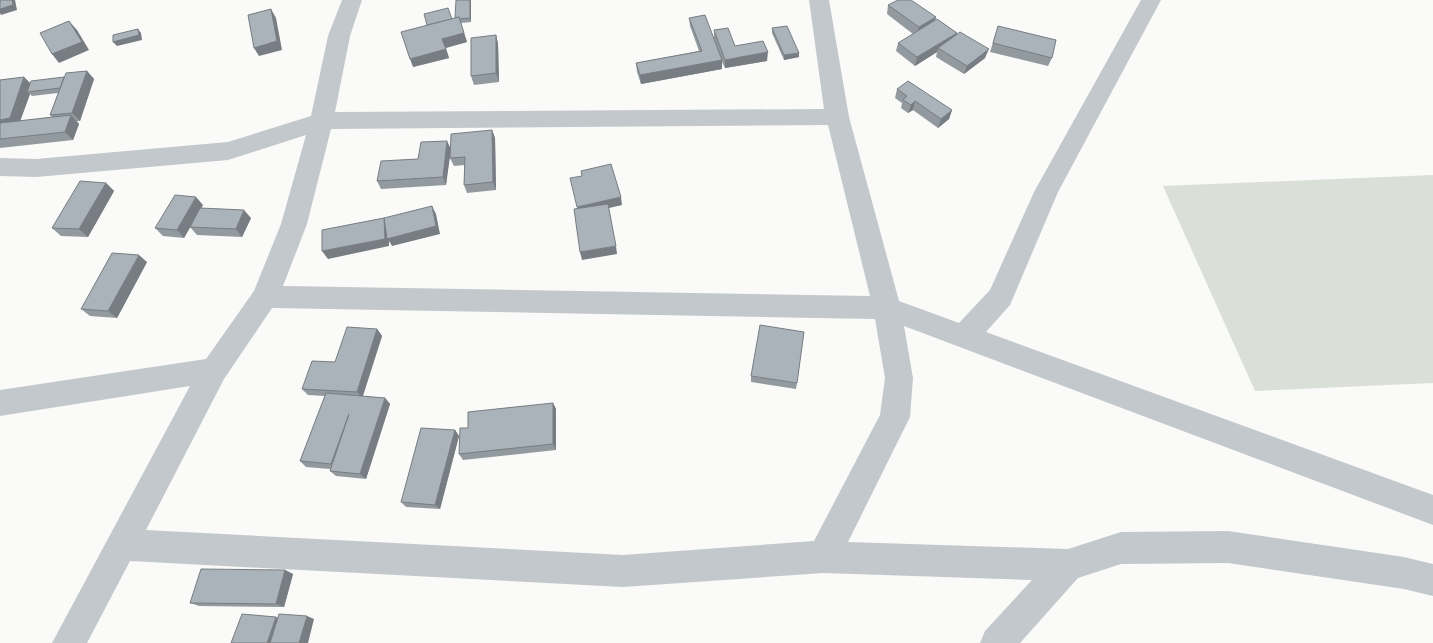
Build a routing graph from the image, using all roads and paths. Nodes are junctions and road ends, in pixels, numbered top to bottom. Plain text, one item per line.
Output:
1 (352, 0) edge
2 (820, 0) edge
3 (1151, 0) edge
4 (837, 117) junction
5 (322, 121) junction
6 (0, 167) edge
7 (265, 297) junction
8 (886, 308) junction
9 (964, 337) junction
10 (214, 370) junction
11 (0, 403) edge
12 (1433, 510) edge
13 (123, 545) junction
14 (823, 557) junction
15 (1068, 565) junction
16 (1433, 580) edge
17 (69, 643) edge
18 (997, 643) edge

1 - 5 street
2 - 4 street
3 - 9 street
4 - 5 street
4 - 8 street
5 - 6 street
5 - 7 street
7 - 8 street
7 - 10 street
8 - 9 street
8 - 14 street
9 - 12 street
10 - 11 street
10 - 13 street
13 - 14 street
13 - 17 street
14 - 15 street
15 - 16 street
15 - 18 street

